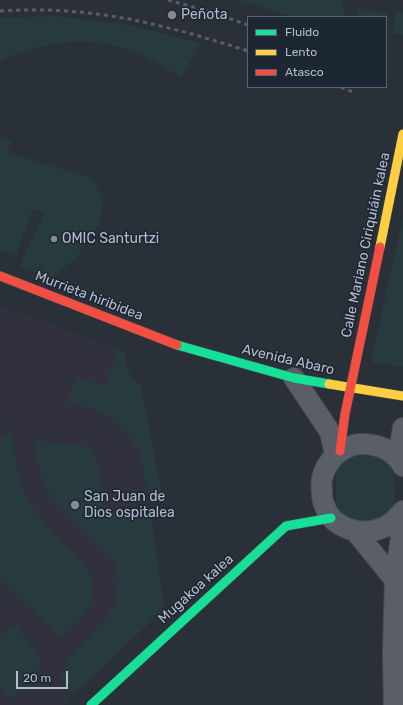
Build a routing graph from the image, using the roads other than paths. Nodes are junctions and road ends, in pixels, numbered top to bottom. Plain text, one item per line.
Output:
1 (403, 134) edge
2 (0, 276) edge
3 (168, 342) joint
4 (294, 378) junction
5 (350, 388) junction
6 (403, 396) edge
7 (403, 428) edge
8 (338, 453) junction
9 (400, 462) edge
10 (403, 511) edge
11 (331, 518) junction
12 (403, 524) edge
13 (355, 531) junction
14 (395, 580) junction
15 (91, 705) edge
16 (394, 705) edge

1 - 5 street, Calle Mariano Ciriquiáin kalea
2 - 3 street, Murrieta hiribidea
3 - 4 street, Avenida Abaro
4 - 5 street, Avenida Abaro
4 - 8 street
5 - 6 street, Avenida Abaro
5 - 8 street, Calle Mariano Ciriquiáin kalea
7 - 9 street
8 - 9 street
8 - 11 street
10 - 13 street
11 - 13 street
11 - 15 street, Mugakoa kalea
12 - 14 street
13 - 14 street
14 - 16 street

